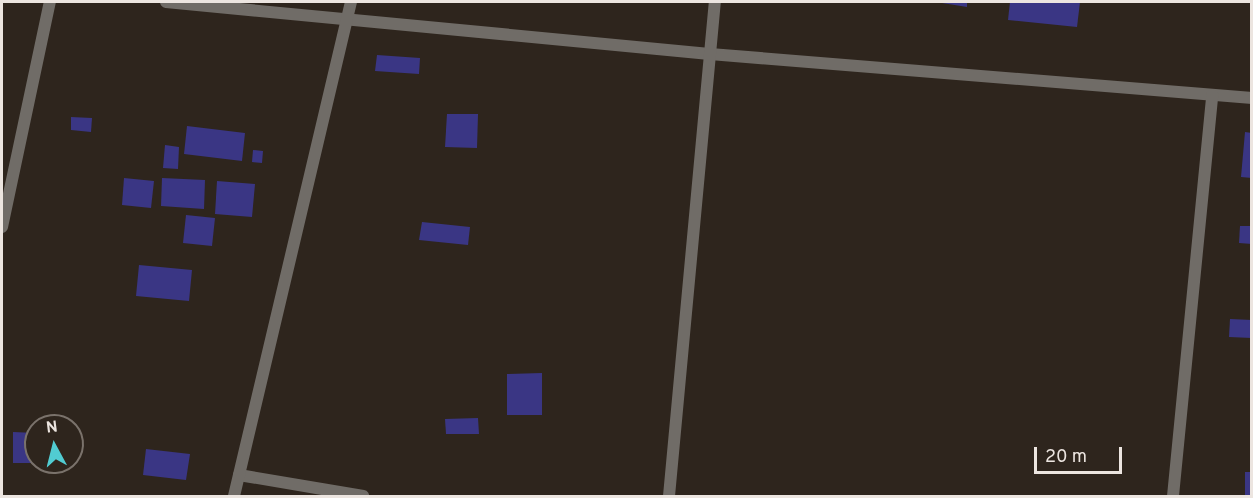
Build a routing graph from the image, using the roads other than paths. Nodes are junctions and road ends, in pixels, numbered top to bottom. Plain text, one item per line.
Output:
1 (50, 2) edge
2 (166, 2) edge
3 (351, 2) edge
4 (716, 2) edge
5 (347, 19) junction
6 (710, 54) junction
7 (1212, 95) junction
8 (1251, 98) edge
9 (2, 227) edge
10 (239, 475) junction
11 (234, 496) edge
12 (363, 496) edge
13 (669, 496) edge
14 (1173, 496) edge

1 - 9 street
2 - 5 street
3 - 5 street
4 - 6 street
5 - 6 street
5 - 10 street
6 - 7 street
6 - 13 street
7 - 8 street
7 - 14 street
10 - 11 street
10 - 12 street

